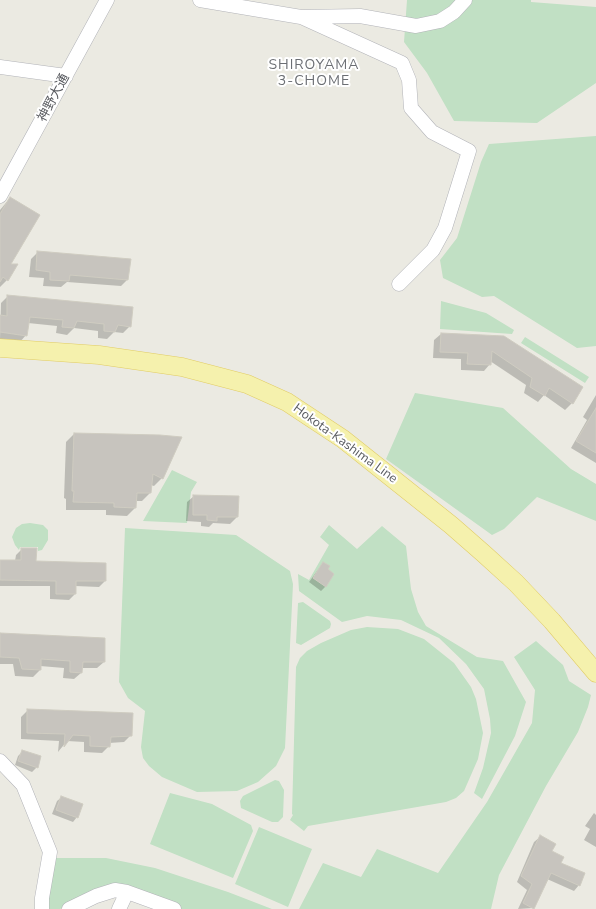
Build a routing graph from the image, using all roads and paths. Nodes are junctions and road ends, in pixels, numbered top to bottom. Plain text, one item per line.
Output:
1 (106, 0) edge
2 (200, 0) edge
3 (465, 0) edge
4 (270, 5) edge
5 (301, 17) junction
6 (0, 67) edge
7 (66, 76) junction
8 (0, 196) edge
9 (398, 284) dead end
10 (0, 348) edge
11 (596, 673) edge
12 (0, 761) edge
13 (127, 892) junction
14 (42, 909) edge
15 (69, 909) edge
16 (118, 909) edge
17 (174, 909) edge

1 - 7 street, 神野大通
2 - 4 street
3 - 5 street
4 - 5 street
5 - 9 street
6 - 7 street
7 - 8 street, 神野大通
10 - 11 main road, Hokota-Kashima Line
12 - 14 street
13 - 15 street
13 - 16 street
13 - 17 street

